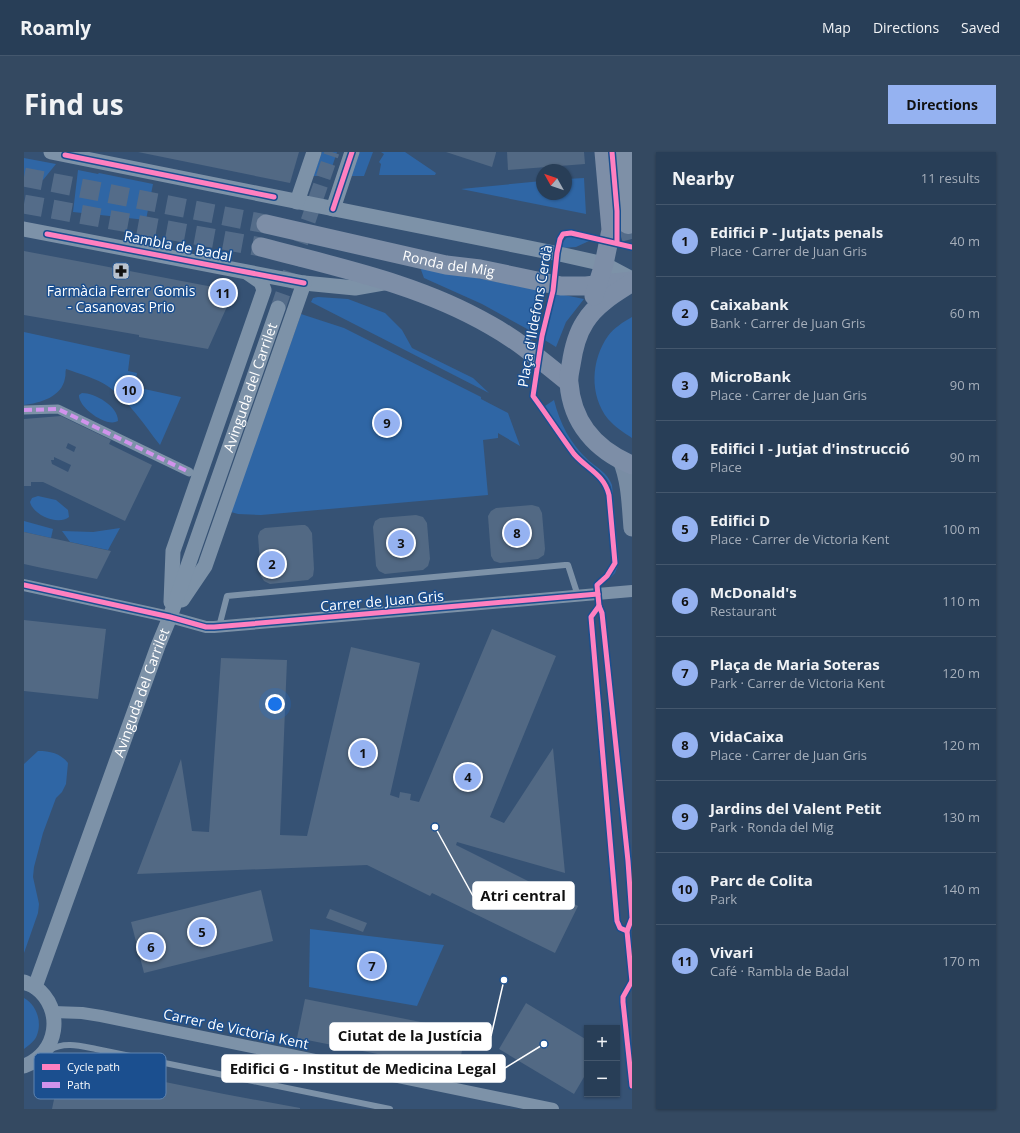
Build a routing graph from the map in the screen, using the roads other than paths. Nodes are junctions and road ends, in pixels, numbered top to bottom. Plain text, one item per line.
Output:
1 (51, 152) edge
2 (314, 152) edge
3 (352, 152) edge
4 (604, 152) edge
5 (623, 152) edge
6 (297, 202) junction
7 (333, 210) junction
8 (266, 224) tunnel mouth
9 (628, 224) dead end
10 (24, 229) edge
11 (261, 247) tunnel mouth
12 (604, 264) junction
13 (245, 271) junction
14 (391, 281) junction
15 (632, 281) edge
16 (304, 284) junction
17 (598, 285) junction
18 (278, 308) tunnel mouth
19 (585, 322) junction
20 (568, 382) junction
21 (24, 410) edge
22 (626, 463) edge
23 (189, 472) dead end
24 (632, 528) edge
25 (24, 586) edge
26 (632, 591) edge
27 (578, 596) junction
28 (170, 617) junction
29 (219, 627) junction
30 (30, 985) edge
31 (53, 1012) junction
32 (43, 1053) edge
33 (45, 1053) edge
34 (114, 1053) edge
35 (34, 1061) edge
36 (166, 1064) edge
37 (24, 1066) edge
38 (390, 1109) edge
39 (553, 1109) edge

1 - 6 street
2 - 6 street
3 - 7 street
4 - 12 main road
5 - 9 highway
6 - 7 street
7 - 12 street
8 - 17 main road, Ronda del Mig
10 - 13 street, Rambla de Badal
11 - 14 main road
12 - 15 street
12 - 17 main road
13 - 16 street, Rambla de Badal
13 - 28 street
14 - 16 street, Rambla de Badal
14 - 20 main road
15 - 17 main road, Ronda del Mig
15 - 19 main road
16 - 28 street
17 - 19 main road
18 - 28 street, Avinguda del Carrilet
19 - 20 main road
20 - 22 main road
21 - 23 street
22 - 24 main road
25 - 28 street, Carrer de Juan Gris
26 - 27 street, Carrer de Juan Gris
27 - 29 street, Carrer de Juan Gris
27 - 29 lane
28 - 29 street, Carrer de Juan Gris
28 - 30 street, Avinguda del Carrilet
30 - 31 street
31 - 32 street
31 - 39 street, Carrer de Victoria Kent
33 - 34 lane
35 - 37 street
36 - 38 lane

